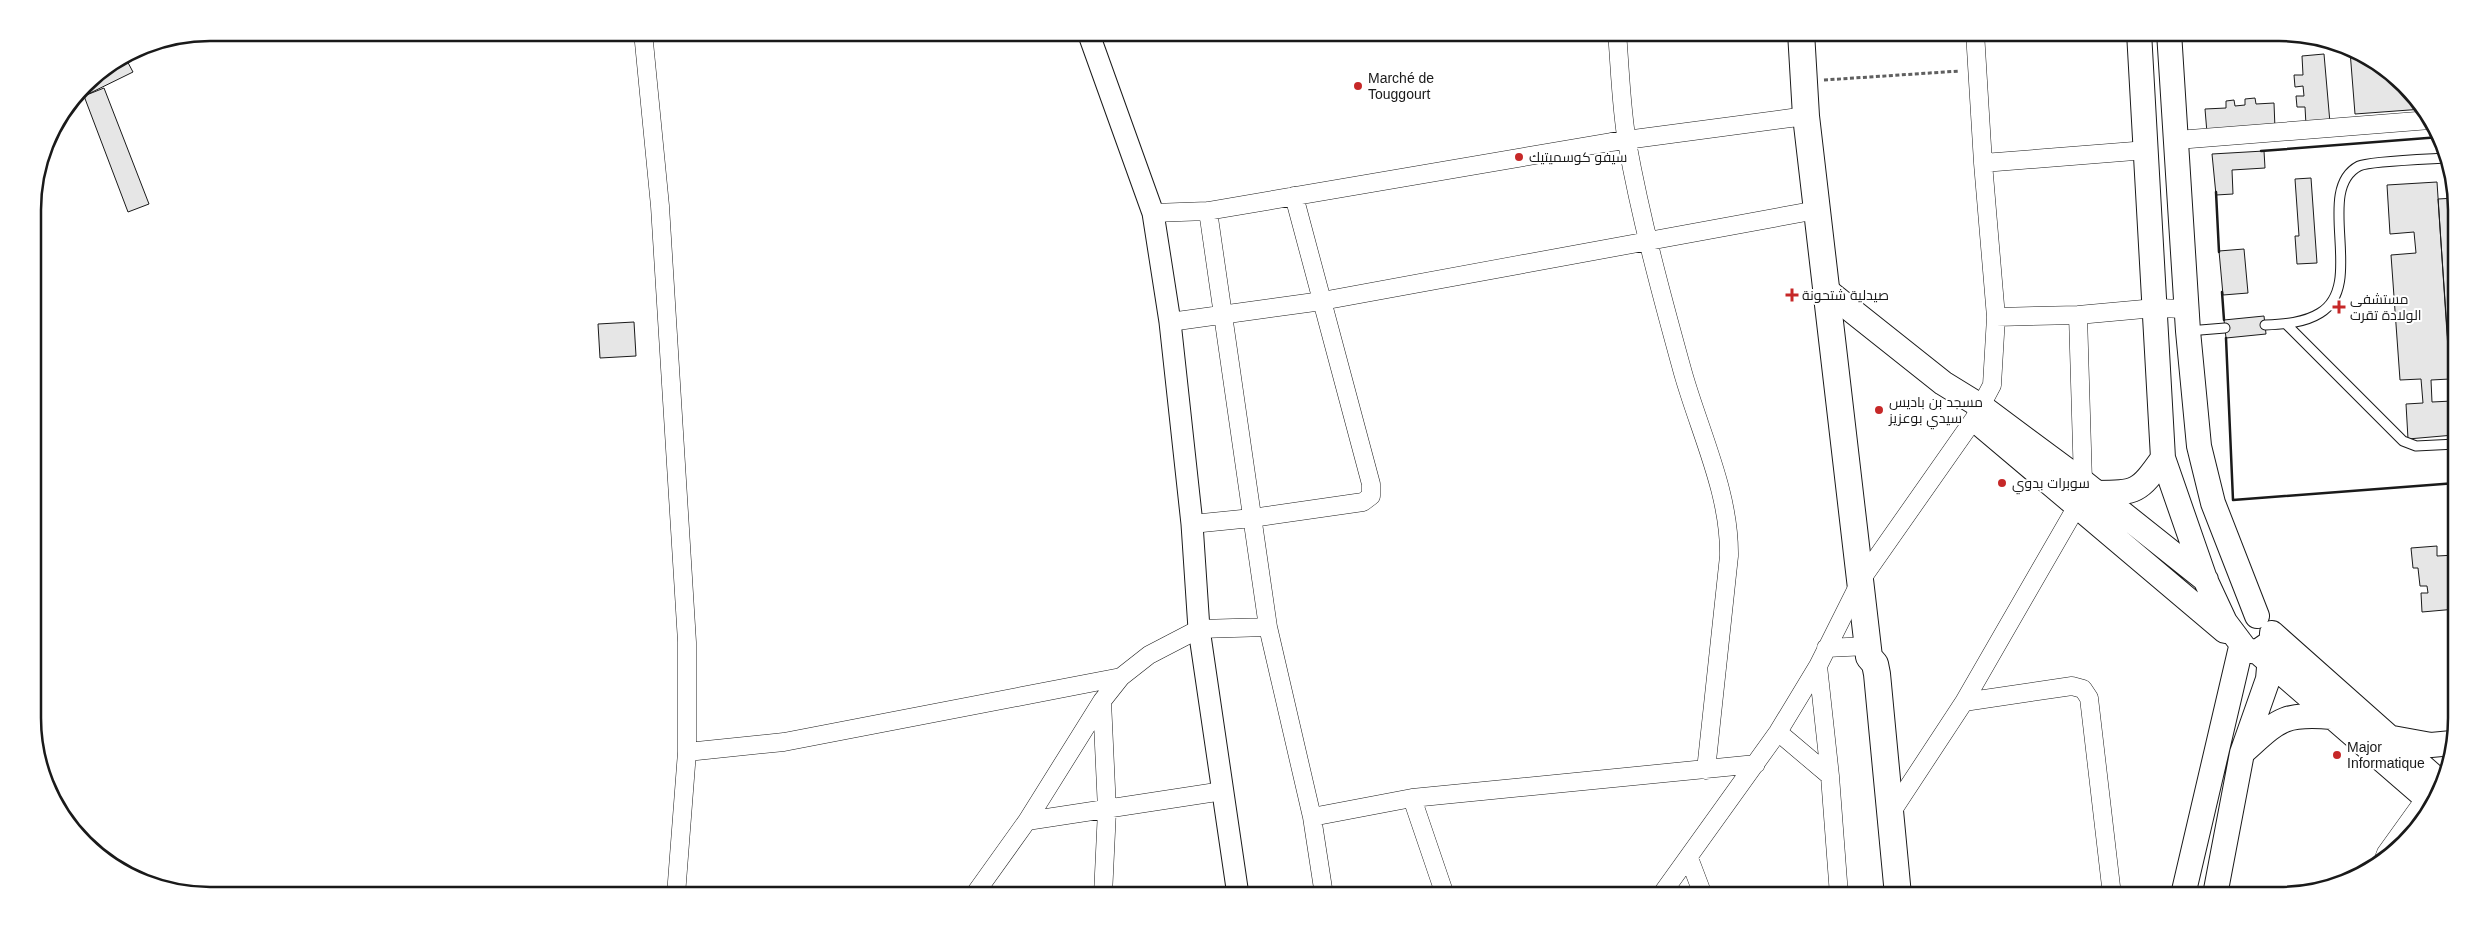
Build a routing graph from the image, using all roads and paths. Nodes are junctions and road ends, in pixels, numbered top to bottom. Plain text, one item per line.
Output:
1 (643, 41) edge
2 (1091, 41) edge
3 (1618, 41) edge
4 (1802, 41) edge
5 (1977, 41) edge
6 (2140, 41) edge
7 (2170, 41) edge
8 (1979, 70) junction
9 (1804, 81) junction
10 (1806, 116) junction
11 (2422, 121) edge
12 (1627, 140) junction
13 (2177, 140) junction
14 (2147, 150) junction
15 (2439, 159) edge
16 (1983, 163) junction
17 (1294, 196) junction
18 (1816, 210) junction
19 (1208, 211) junction
20 (1153, 213) junction
21 (1649, 240) junction
22 (1826, 290) junction
23 (1322, 301) junction
24 (2155, 308) junction
25 (1222, 314) junction
26 (2078, 315) junction
27 (1996, 317) junction
28 (2187, 320) junction
29 (1170, 322) junction
30 (2286, 324) junction
31 (2265, 325) dead end
32 (2225, 328) dead end
33 (1978, 413) junction
34 (2448, 444) edge
35 (2163, 458) junction
36 (2085, 494) junction
37 (1252, 518) junction
38 (1192, 524) junction
39 (2205, 579) junction
40 (1861, 580) junction
41 (2254, 616) junction
42 (1268, 627) junction
43 (1200, 629) junction
44 (2255, 645) junction
45 (1826, 648) junction
46 (1868, 651) junction
47 (1818, 666) junction
48 (1121, 677) junction
49 (1102, 701) junction
50 (1964, 702) junction
51 (2332, 717) junction
52 (1778, 732) junction
53 (2387, 737) junction
54 (2446, 744) edge
55 (687, 752) junction
56 (2242, 753) junction
57 (1756, 764) junction
58 (1706, 770) junction
59 (1830, 776) junction
60 (2431, 789) edge
61 (2431, 790) edge
62 (1223, 791) junction
63 (1412, 798) junction
64 (2421, 809) edge
65 (1106, 810) junction
66 (1891, 813) junction
67 (1312, 817) junction
68 (1028, 821) junction
69 (2401, 834) edge
70 (1689, 858) junction
71 (1323, 886) edge
72 (1441, 886) edge
73 (1668, 886) edge
74 (1700, 886) edge
75 (1838, 886) edge
76 (1881, 886) edge
77 (1897, 886) edge
78 (2111, 886) edge
79 (2186, 886) edge
80 (2217, 886) edge
81 (677, 887) edge
82 (980, 887) edge
83 (1103, 887) edge
84 (1237, 887) edge

1 - 55 street
2 - 20 street
3 - 12 street
4 - 9 main road
5 - 8 street
6 - 14 main road
7 - 13 main road
8 - 9 path
8 - 16 street
9 - 10 main road
10 - 12 street
10 - 18 main road
11 - 13 street
12 - 17 street
12 - 21 street
13 - 28 main road
14 - 16 street
14 - 24 main road
15 - 30 lane
16 - 27 street
17 - 19 street
17 - 23 street
18 - 21 street
18 - 22 main road
19 - 20 street
19 - 25 street
20 - 29 street
21 - 23 street
21 - 58 street
22 - 33 main road
22 - 40 main road
23 - 25 street
23 - 37 street
24 - 26 street
24 - 28 street
24 - 35 main road
25 - 29 street
25 - 37 street
26 - 27 street
26 - 36 street
27 - 33 street
28 - 32 lane
28 - 41 main road
29 - 38 street
30 - 31 lane
30 - 34 lane
33 - 36 main road
33 - 40 street
35 - 36 main road
35 - 39 main road
36 - 39 main road
36 - 44 main road
36 - 50 street
37 - 38 street
37 - 42 street
38 - 43 street
39 - 41 main road
39 - 44 main road
40 - 45 street
40 - 46 main road
41 - 44 main road
42 - 43 street
42 - 67 street
43 - 48 street
43 - 62 street
44 - 51 main road
44 - 53 main road
44 - 56 main road
44 - 79 main road
45 - 46 street
45 - 47 street
46 - 66 main road
46 - 76 main road
47 - 52 street
47 - 59 street
48 - 49 street
48 - 55 street
49 - 65 street
49 - 68 street
50 - 66 street
50 - 78 street
51 - 56 main road
51 - 61 main road
52 - 57 street
52 - 59 street
53 - 54 main road
53 - 60 main road
55 - 81 street
56 - 80 main road
57 - 58 street
57 - 70 street
58 - 63 street
59 - 75 street
62 - 65 street
62 - 84 street
63 - 67 street
63 - 72 street
64 - 69 street
65 - 68 street
65 - 83 street
66 - 77 main road
67 - 71 street
68 - 82 street
70 - 73 street
70 - 74 street

